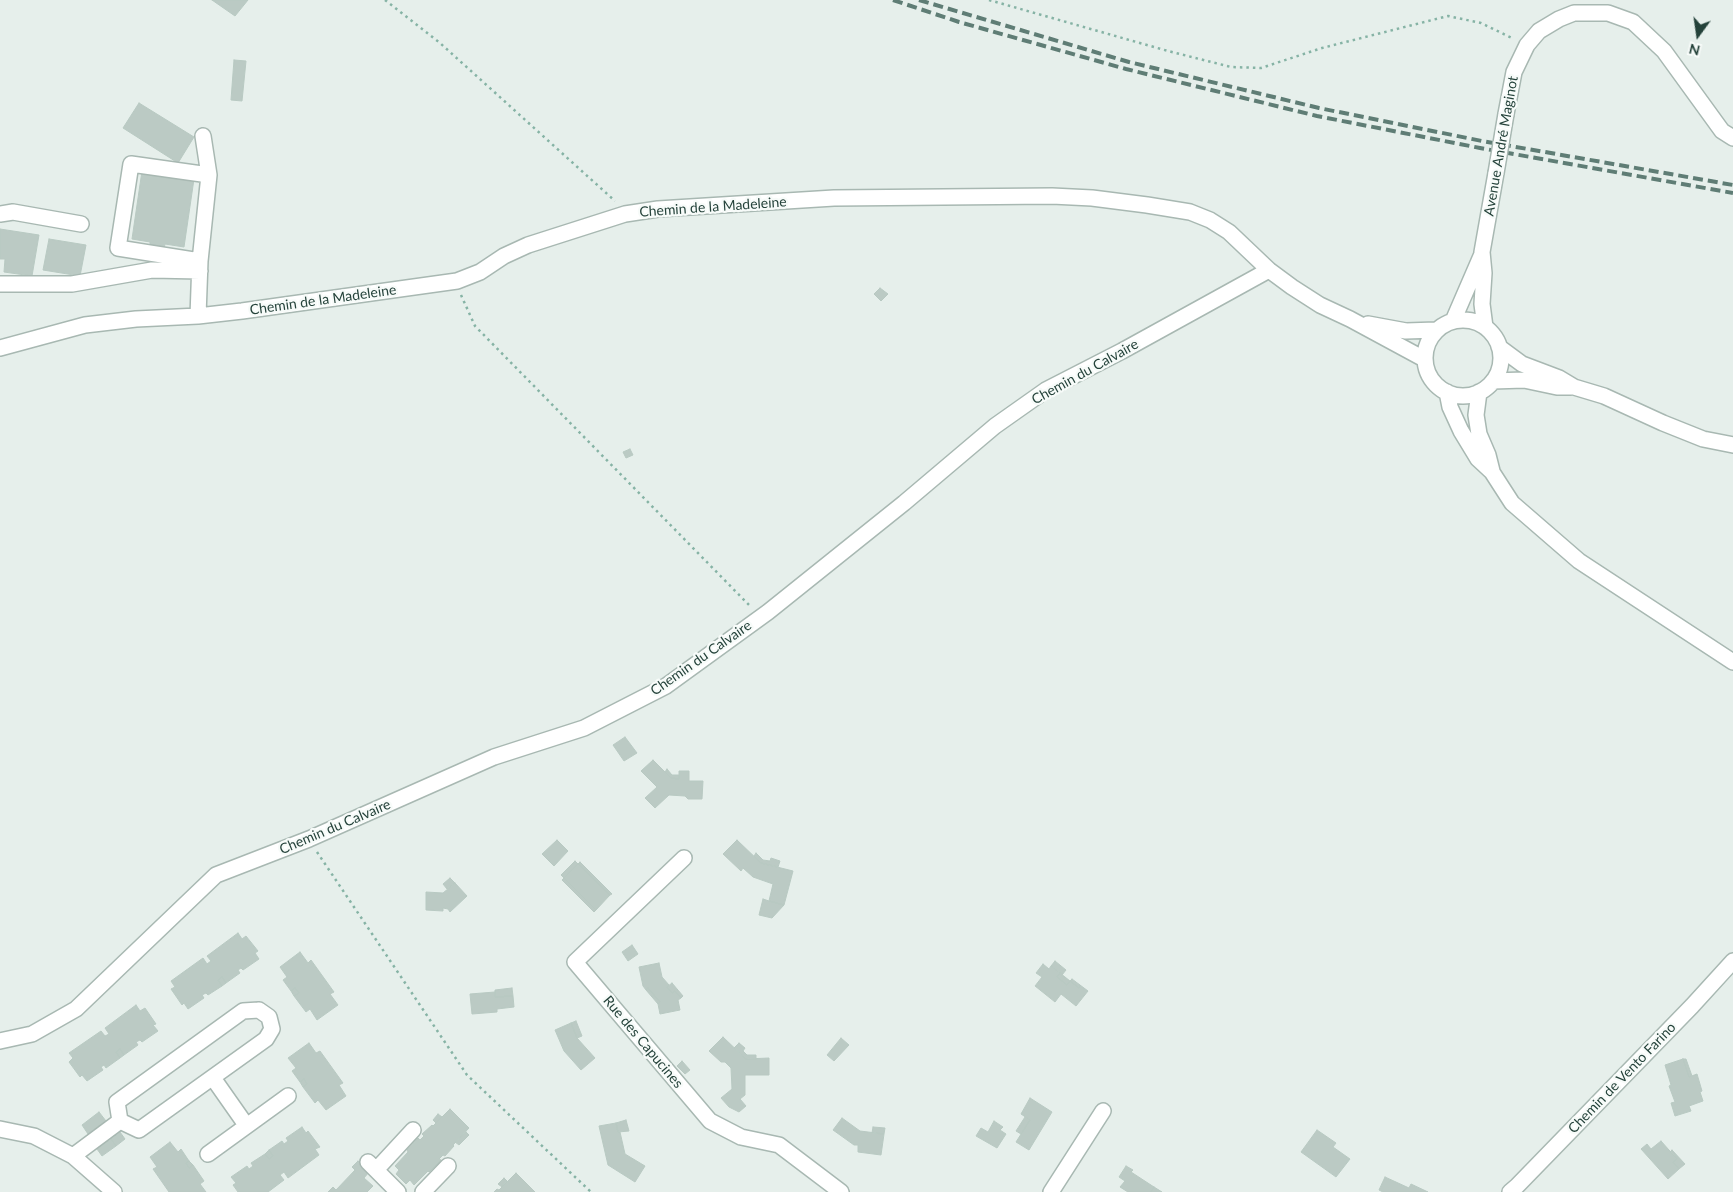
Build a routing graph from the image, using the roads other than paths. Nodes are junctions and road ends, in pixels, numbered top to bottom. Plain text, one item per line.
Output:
1 (203, 136) dead end
2 (1733, 138) edge
3 (209, 175) junction
4 (0, 214) edge
5 (81, 224) dead end
6 (1482, 252) junction
7 (200, 266) junction
8 (1269, 270) junction
9 (0, 284) edge
10 (198, 316) junction
11 (1350, 319) junction
12 (1454, 320) junction
13 (1485, 327) junction
14 (1436, 330) junction
15 (1499, 347) junction
16 (0, 348) edge
17 (1424, 360) junction
18 (1493, 381) junction
19 (1574, 387) junction
20 (1447, 392) junction
21 (1479, 392) junction
22 (1733, 446) edge
23 (1492, 472) junction
24 (1733, 662) edge
25 (684, 858) dead end
26 (1733, 961) edge
27 (0, 1041) edge
28 (213, 1078) junction
29 (288, 1096) dead end
30 (1102, 1111) dead end
31 (120, 1121) junction
32 (246, 1126) junction
33 (0, 1130) edge
34 (413, 1130) dead end
35 (208, 1154) dead end
36 (73, 1156) junction
37 (448, 1166) dead end
38 (392, 1190) edge
39 (114, 1192) edge
40 (423, 1192) edge
41 (841, 1192) edge
42 (1051, 1192) edge
43 (1510, 1192) edge

1 - 3 street
2 - 6 street, Avenue André Maginot, bridge
3 - 7 street
3 - 7 street
4 - 5 street
6 - 12 street
6 - 13 street
7 - 9 street
7 - 10 street
8 - 10 street, Chemin de la Madeleine
8 - 11 street, Chemin de la Madeleine
8 - 27 street, Chemin du Calvaire
10 - 16 street, Chemin de la Madeleine
11 - 14 street
11 - 17 street
12 - 13 street
12 - 14 street
13 - 15 street
14 - 17 street
15 - 18 street
15 - 19 street
17 - 20 street
18 - 19 street
18 - 21 street
19 - 22 street
20 - 21 street
20 - 23 street
21 - 23 street
23 - 24 street
25 - 41 street, Rue des Capucines
26 - 43 street, Chemin de Vento Farino
28 - 31 street
28 - 31 street
28 - 32 street
29 - 32 street
30 - 42 street
31 - 36 street
32 - 35 street
33 - 36 street
34 - 38 street
36 - 39 street
37 - 40 street

